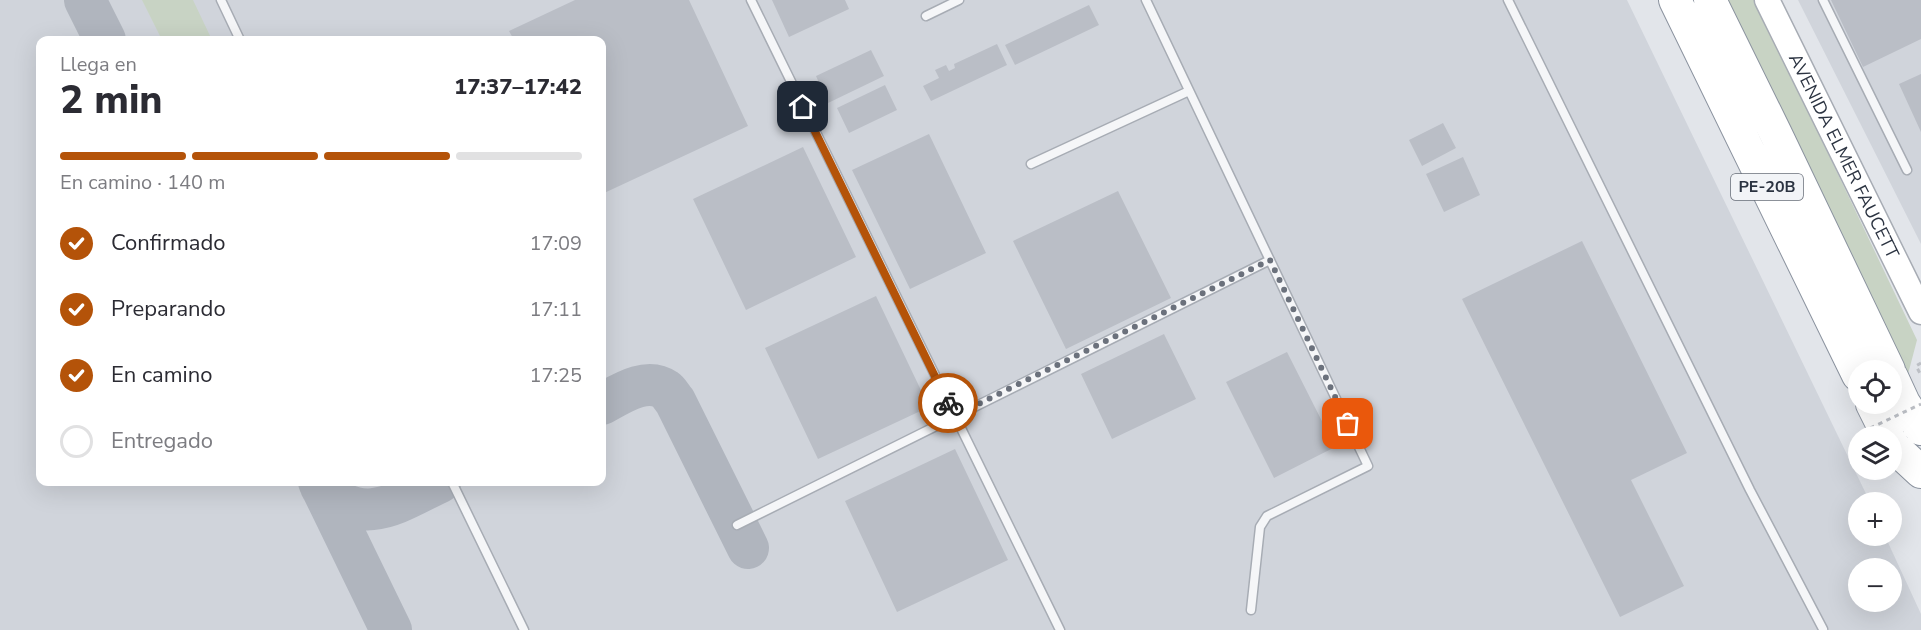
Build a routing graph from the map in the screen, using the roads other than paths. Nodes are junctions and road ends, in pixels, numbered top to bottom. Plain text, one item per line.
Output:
1 (221, 0) edge
2 (751, 0) edge
3 (959, 0) edge
4 (1146, 0) edge
5 (1508, 0) edge
6 (1675, 0) edge
7 (1710, 0) edge
8 (1767, 0) edge
9 (1822, 0) edge
10 (926, 16) dead end
11 (238, 36) edge
12 (1189, 91) junction
13 (1031, 164) dead end
14 (1907, 170) dead end
15 (1270, 260) junction
16 (1921, 312) edge
17 (1851, 360) edge
18 (1883, 360) edge
19 (1902, 399) edge
20 (954, 416) junction
21 (1921, 429) edge
22 (1902, 454) edge
23 (1921, 472) edge
24 (454, 486) edge
25 (736, 525) dead end
26 (1251, 610) dead end
27 (1823, 629) edge
28 (524, 630) edge
29 (1060, 630) edge

1 - 11 lane
2 - 20 lane
3 - 10 lane
4 - 12 lane
5 - 27 lane
6 - 17 highway, PE-20B
7 - 18 highway, PE-20B
8 - 16 main road, AVENIDA ELMER FAUCETT
9 - 14 lane
12 - 13 lane
12 - 15 lane
15 - 20 lane
15 - 26 lane
19 - 21 highway
20 - 25 lane
20 - 29 lane
22 - 23 highway
24 - 28 lane

